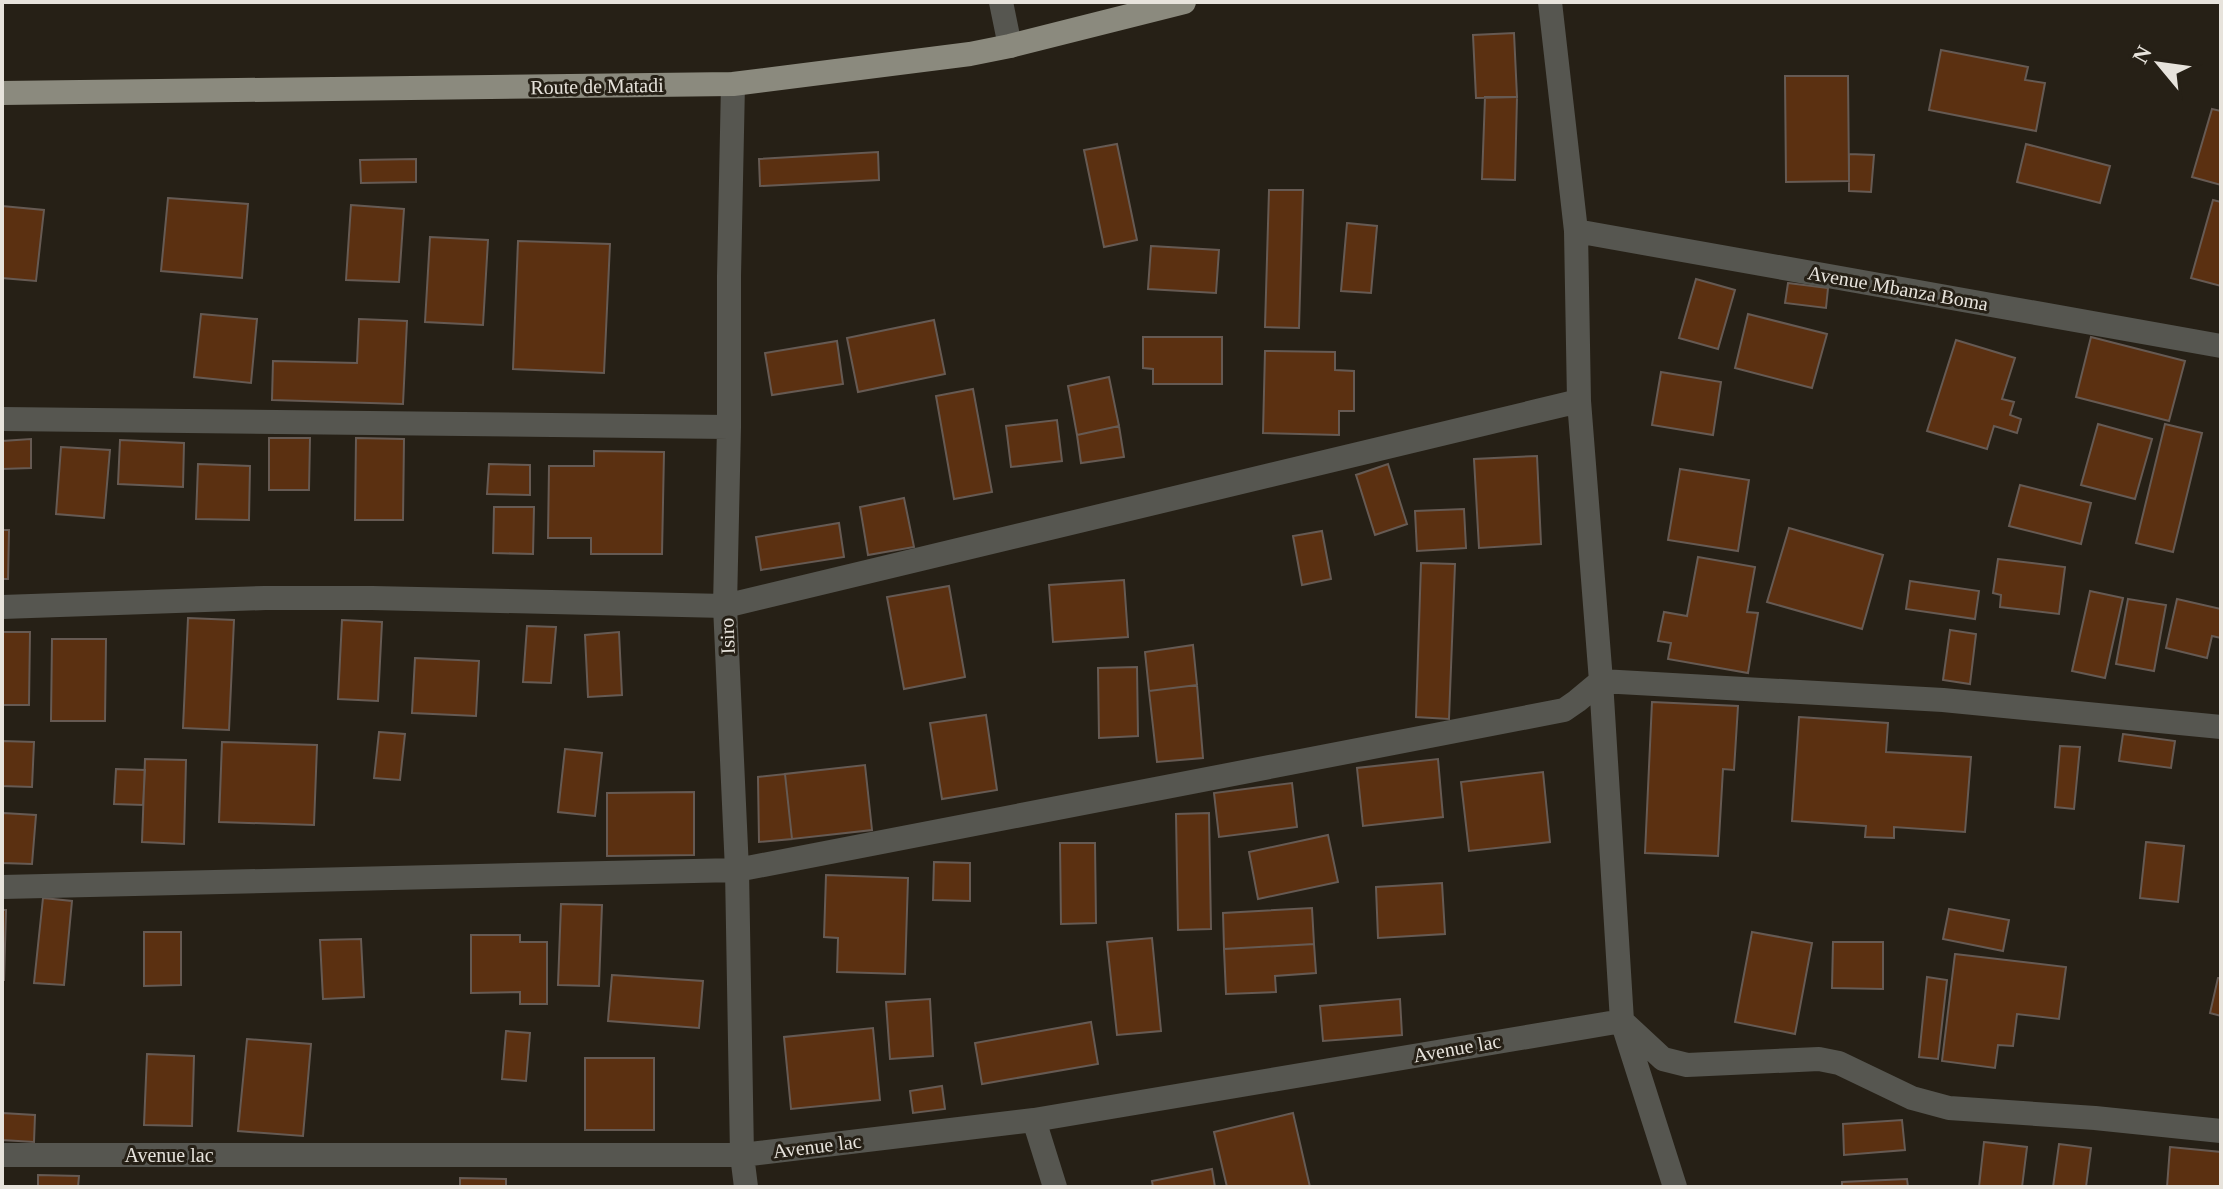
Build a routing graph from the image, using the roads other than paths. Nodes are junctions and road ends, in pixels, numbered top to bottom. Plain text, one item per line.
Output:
1 (1001, 2) edge
2 (1184, 2) edge
3 (1550, 2) edge
4 (1010, 46) junction
5 (733, 84) junction
6 (2, 93) edge
7 (1576, 231) junction
8 (2221, 346) edge
9 (1579, 401) junction
10 (2, 419) edge
11 (729, 427) junction
12 (725, 606) junction
13 (2, 607) edge
14 (1601, 681) junction
15 (2221, 727) edge
16 (737, 870) junction
17 (2, 887) edge
18 (1622, 1021) junction
19 (1034, 1120) junction
20 (2221, 1131) edge
21 (2, 1155) edge
22 (742, 1155) junction
23 (746, 1187) edge
24 (1055, 1187) edge
25 (1675, 1187) edge

1 - 4 street
2 - 4 main road, Route de Matadi
3 - 7 street
4 - 5 main road, Route de Matadi
5 - 6 main road, Route de Matadi
5 - 11 street, Isiro
7 - 8 street, Avenue Mbanza Boma
7 - 9 street
9 - 12 street
9 - 14 street
10 - 11 street
11 - 12 street, Isiro
12 - 13 street
12 - 16 street, Isiro
14 - 15 street
14 - 16 street
14 - 18 street
16 - 17 street
16 - 22 street, Isiro
18 - 19 street, Avenue lac
18 - 20 street
18 - 25 street
19 - 22 street, Avenue lac
19 - 24 street
21 - 22 street, Avenue lac
22 - 23 street, Isiro

